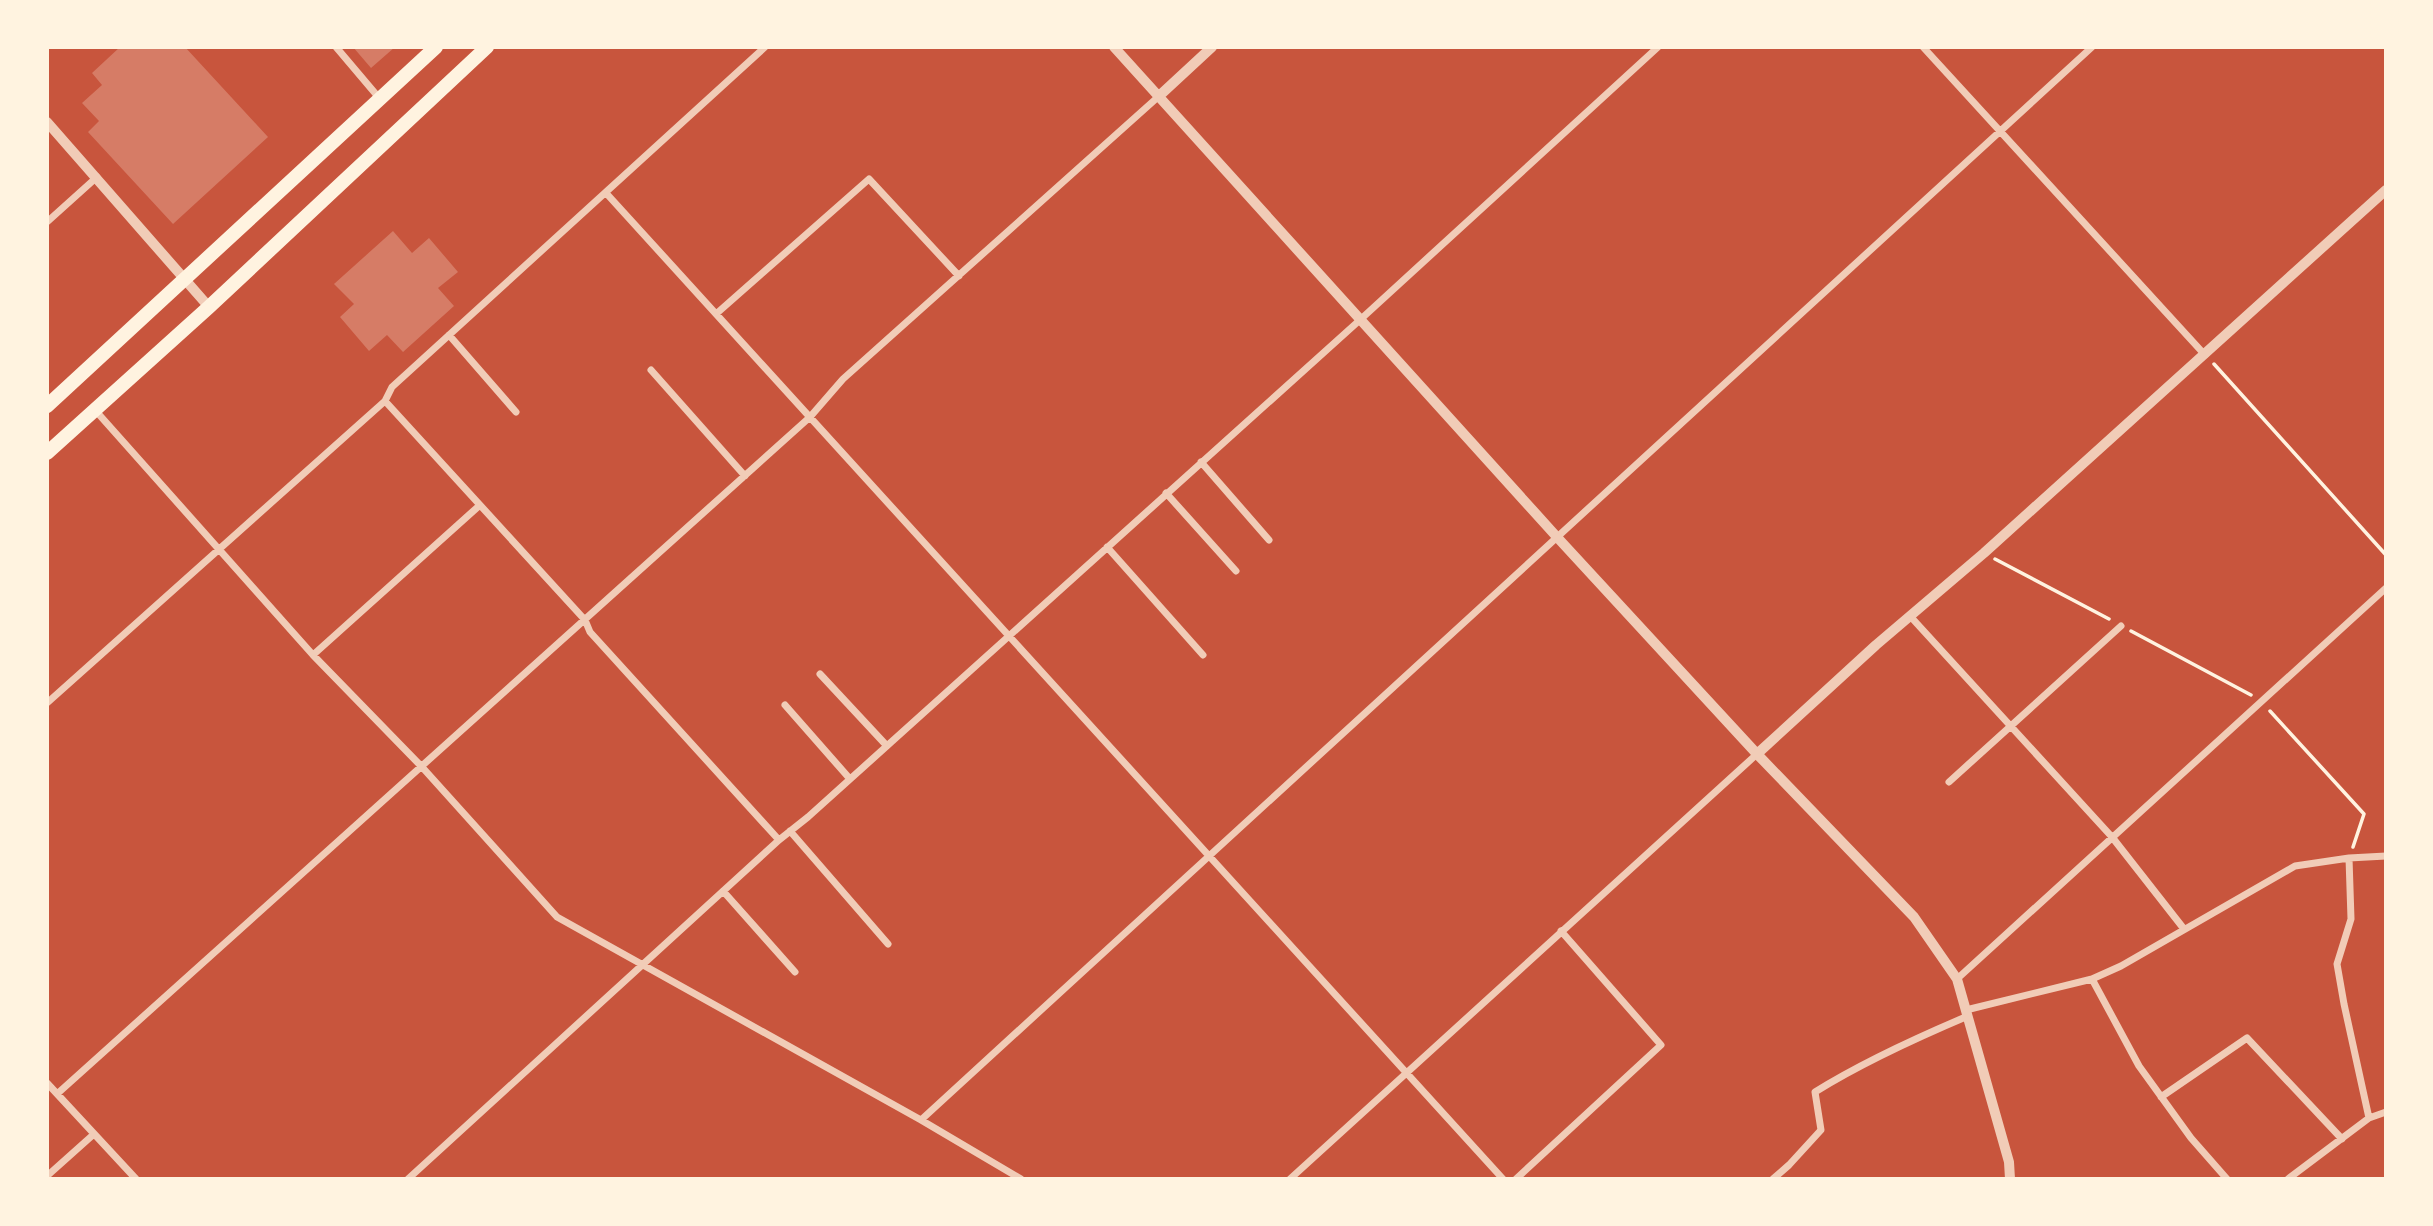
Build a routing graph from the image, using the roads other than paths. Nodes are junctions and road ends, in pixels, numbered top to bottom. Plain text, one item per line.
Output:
1 (336, 47) edge
2 (436, 47) edge
3 (487, 47) edge
4 (765, 47) edge
5 (1114, 47) edge
6 (1212, 47) edge
7 (1658, 47) edge
8 (1923, 47) edge
9 (2092, 47) edge
10 (1158, 97) junction
11 (380, 99) junction
12 (47, 122) edge
13 (1999, 131) junction
14 (97, 177) junction
15 (2386, 190) edge
16 (606, 194) junction
17 (47, 222) edge
18 (958, 276) junction
19 (185, 281) junction
20 (209, 307) junction
21 (716, 314) junction
22 (1361, 319) junction
23 (449, 335) junction
24 (2205, 355) junction
25 (651, 370) dead end
26 (385, 401) junction
27 (47, 406) edge
28 (95, 409) junction
29 (516, 412) dead end
30 (810, 417) junction
31 (47, 453) edge
32 (1201, 462) junction
33 (745, 476) junction
34 (1166, 494) junction
35 (480, 505) junction
36 (1556, 536) junction
37 (1269, 540) dead end
38 (1107, 547) junction
39 (219, 550) junction
40 (1237, 571) dead end
41 (2386, 588) edge
42 (1910, 616) junction
43 (585, 620) junction
44 (2121, 626) dead end
45 (1009, 635) junction
46 (313, 655) junction
47 (1203, 655) dead end
48 (820, 674) dead end
49 (47, 703) edge
50 (785, 705) dead end
51 (2011, 726) junction
52 (887, 746) junction
53 (1757, 754) junction
54 (422, 767) junction
55 (850, 779) junction
56 (1949, 782) dead end
57 (790, 831) junction
58 (2112, 837) junction
59 (779, 840) junction
60 (1208, 855) junction
61 (2386, 856) edge
62 (2349, 858) junction
63 (723, 891) junction
64 (2184, 929) junction
65 (1561, 931) junction
66 (888, 944) dead end
67 (644, 965) junction
68 (795, 972) dead end
69 (1957, 979) junction
70 (2092, 979) junction
71 (1967, 1013) junction
72 (1405, 1072) junction
73 (47, 1083) edge
74 (57, 1094) junction
75 (2161, 1097) junction
76 (2386, 1112) edge
77 (2369, 1118) junction
78 (921, 1120) junction
79 (94, 1134) junction
80 (2342, 1139) junction
81 (47, 1176) edge
82 (135, 1179) edge
83 (408, 1179) edge
84 (1021, 1179) edge
85 (1290, 1179) edge
86 (1503, 1179) edge
87 (1516, 1179) edge
88 (1773, 1179) edge
89 (2010, 1179) edge
90 (2227, 1179) edge
91 (2288, 1179) edge

1 - 11 street
2 - 11 highway
3 - 20 highway
4 - 16 street
5 - 10 street
6 - 10 street
7 - 22 street
8 - 13 street
9 - 13 street
10 - 18 street
10 - 22 street
11 - 19 highway
12 - 14 street
13 - 24 street
13 - 36 street
14 - 17 street
14 - 19 street
15 - 24 street
16 - 21 street
16 - 23 street
18 - 21 street
18 - 30 street
19 - 20 street
19 - 27 highway
20 - 28 highway
21 - 30 street
22 - 32 street
22 - 36 street
23 - 26 street
23 - 29 street
24 - 42 street
25 - 33 street
26 - 35 street
26 - 39 street
28 - 31 highway
28 - 39 street
30 - 33 street
30 - 45 street
32 - 34 street
32 - 37 street
33 - 43 street
34 - 38 street
34 - 40 street
35 - 43 street
35 - 46 street
36 - 53 street
36 - 60 street
38 - 45 street
38 - 47 street
39 - 46 street
39 - 49 street
41 - 58 street
42 - 51 street
42 - 53 street
43 - 54 street
43 - 59 street
44 - 51 street
45 - 52 street
45 - 60 street
46 - 54 street
48 - 52 street
50 - 55 street
51 - 56 street
51 - 58 street
52 - 55 street
53 - 65 street
53 - 69 street
54 - 67 street
54 - 74 street
55 - 57 street
57 - 59 street
57 - 66 street
58 - 64 street
58 - 69 street
59 - 63 street
60 - 72 street
60 - 78 street
61 - 62 street
62 - 64 street
62 - 77 street
63 - 67 street
63 - 68 street
64 - 70 street
65 - 72 street
65 - 87 street
67 - 78 street
67 - 83 street
69 - 71 street
70 - 71 street
70 - 75 street
71 - 88 street
71 - 89 street
72 - 85 street
72 - 86 street
73 - 74 street
74 - 79 street
75 - 80 street
75 - 90 street
76 - 77 street
77 - 80 street
78 - 84 street
79 - 81 street
79 - 82 street
80 - 91 street

